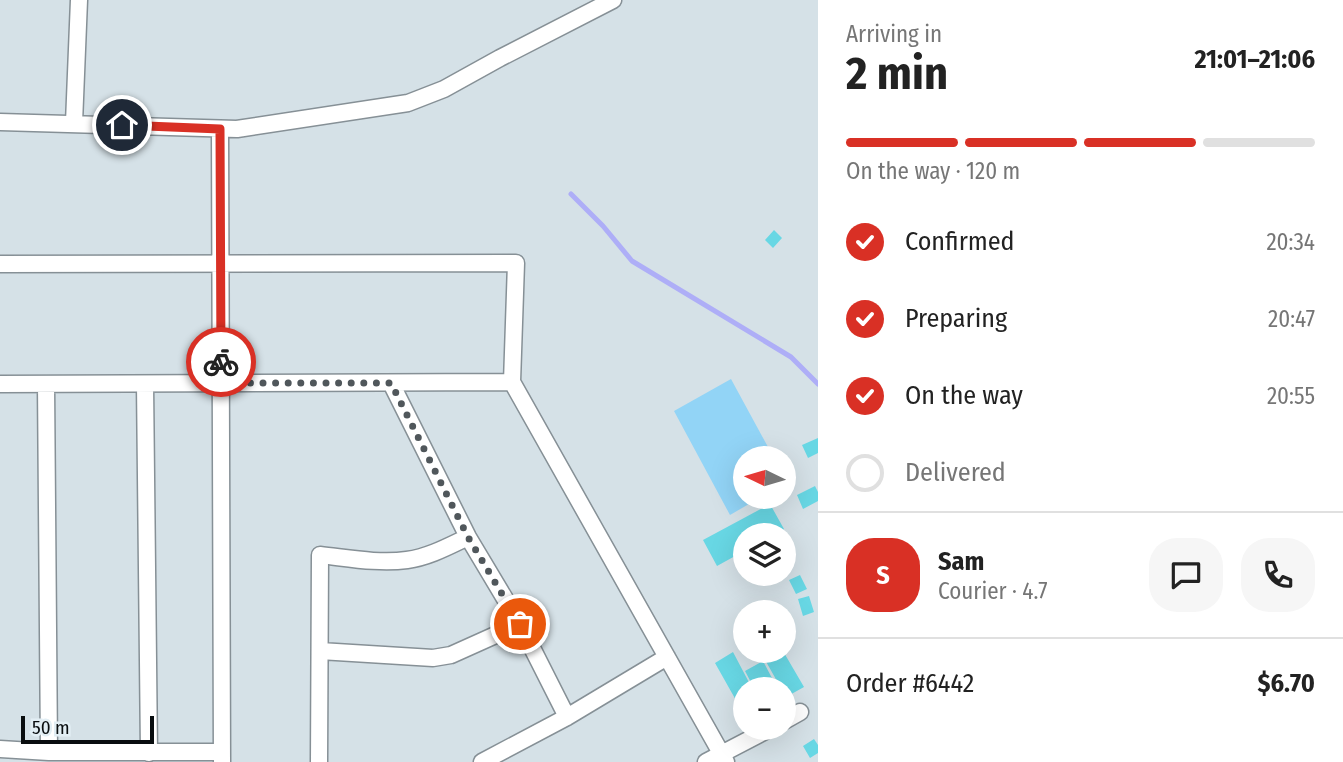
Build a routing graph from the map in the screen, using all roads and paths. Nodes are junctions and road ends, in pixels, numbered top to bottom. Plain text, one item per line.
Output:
1 (79, 0) edge
2 (613, 0) edge
3 (0, 122) edge
4 (74, 123) junction
5 (220, 129) junction
6 (220, 262) junction
7 (0, 264) edge
8 (512, 382) junction
9 (221, 383) junction
10 (391, 383) junction
11 (0, 384) edge
12 (46, 384) junction
13 (145, 384) junction
14 (468, 537) junction
15 (520, 624) junction
16 (320, 651) junction
17 (667, 657) junction
18 (800, 712) dead end
19 (796, 714) edge
20 (567, 717) junction
21 (752, 740) edge
22 (0, 749) edge
23 (50, 752) junction
24 (149, 753) junction
25 (222, 757) edge
26 (724, 758) edge
27 (319, 762) edge
28 (482, 762) edge
29 (706, 762) edge

1 - 4 street
2 - 5 street
3 - 4 street
4 - 5 street
5 - 6 street
6 - 7 street
6 - 8 street
6 - 9 street
8 - 10 street
8 - 17 street
9 - 10 street
9 - 13 street
9 - 25 street
10 - 14 street
11 - 12 street
12 - 13 street
12 - 23 street
13 - 24 street
14 - 15 street
14 - 16 street
15 - 16 street
15 - 20 street
16 - 27 street
17 - 20 street
17 - 26 street
18 - 19 street
20 - 28 street
21 - 26 street
22 - 23 street
23 - 24 street
24 - 25 street
26 - 29 street

